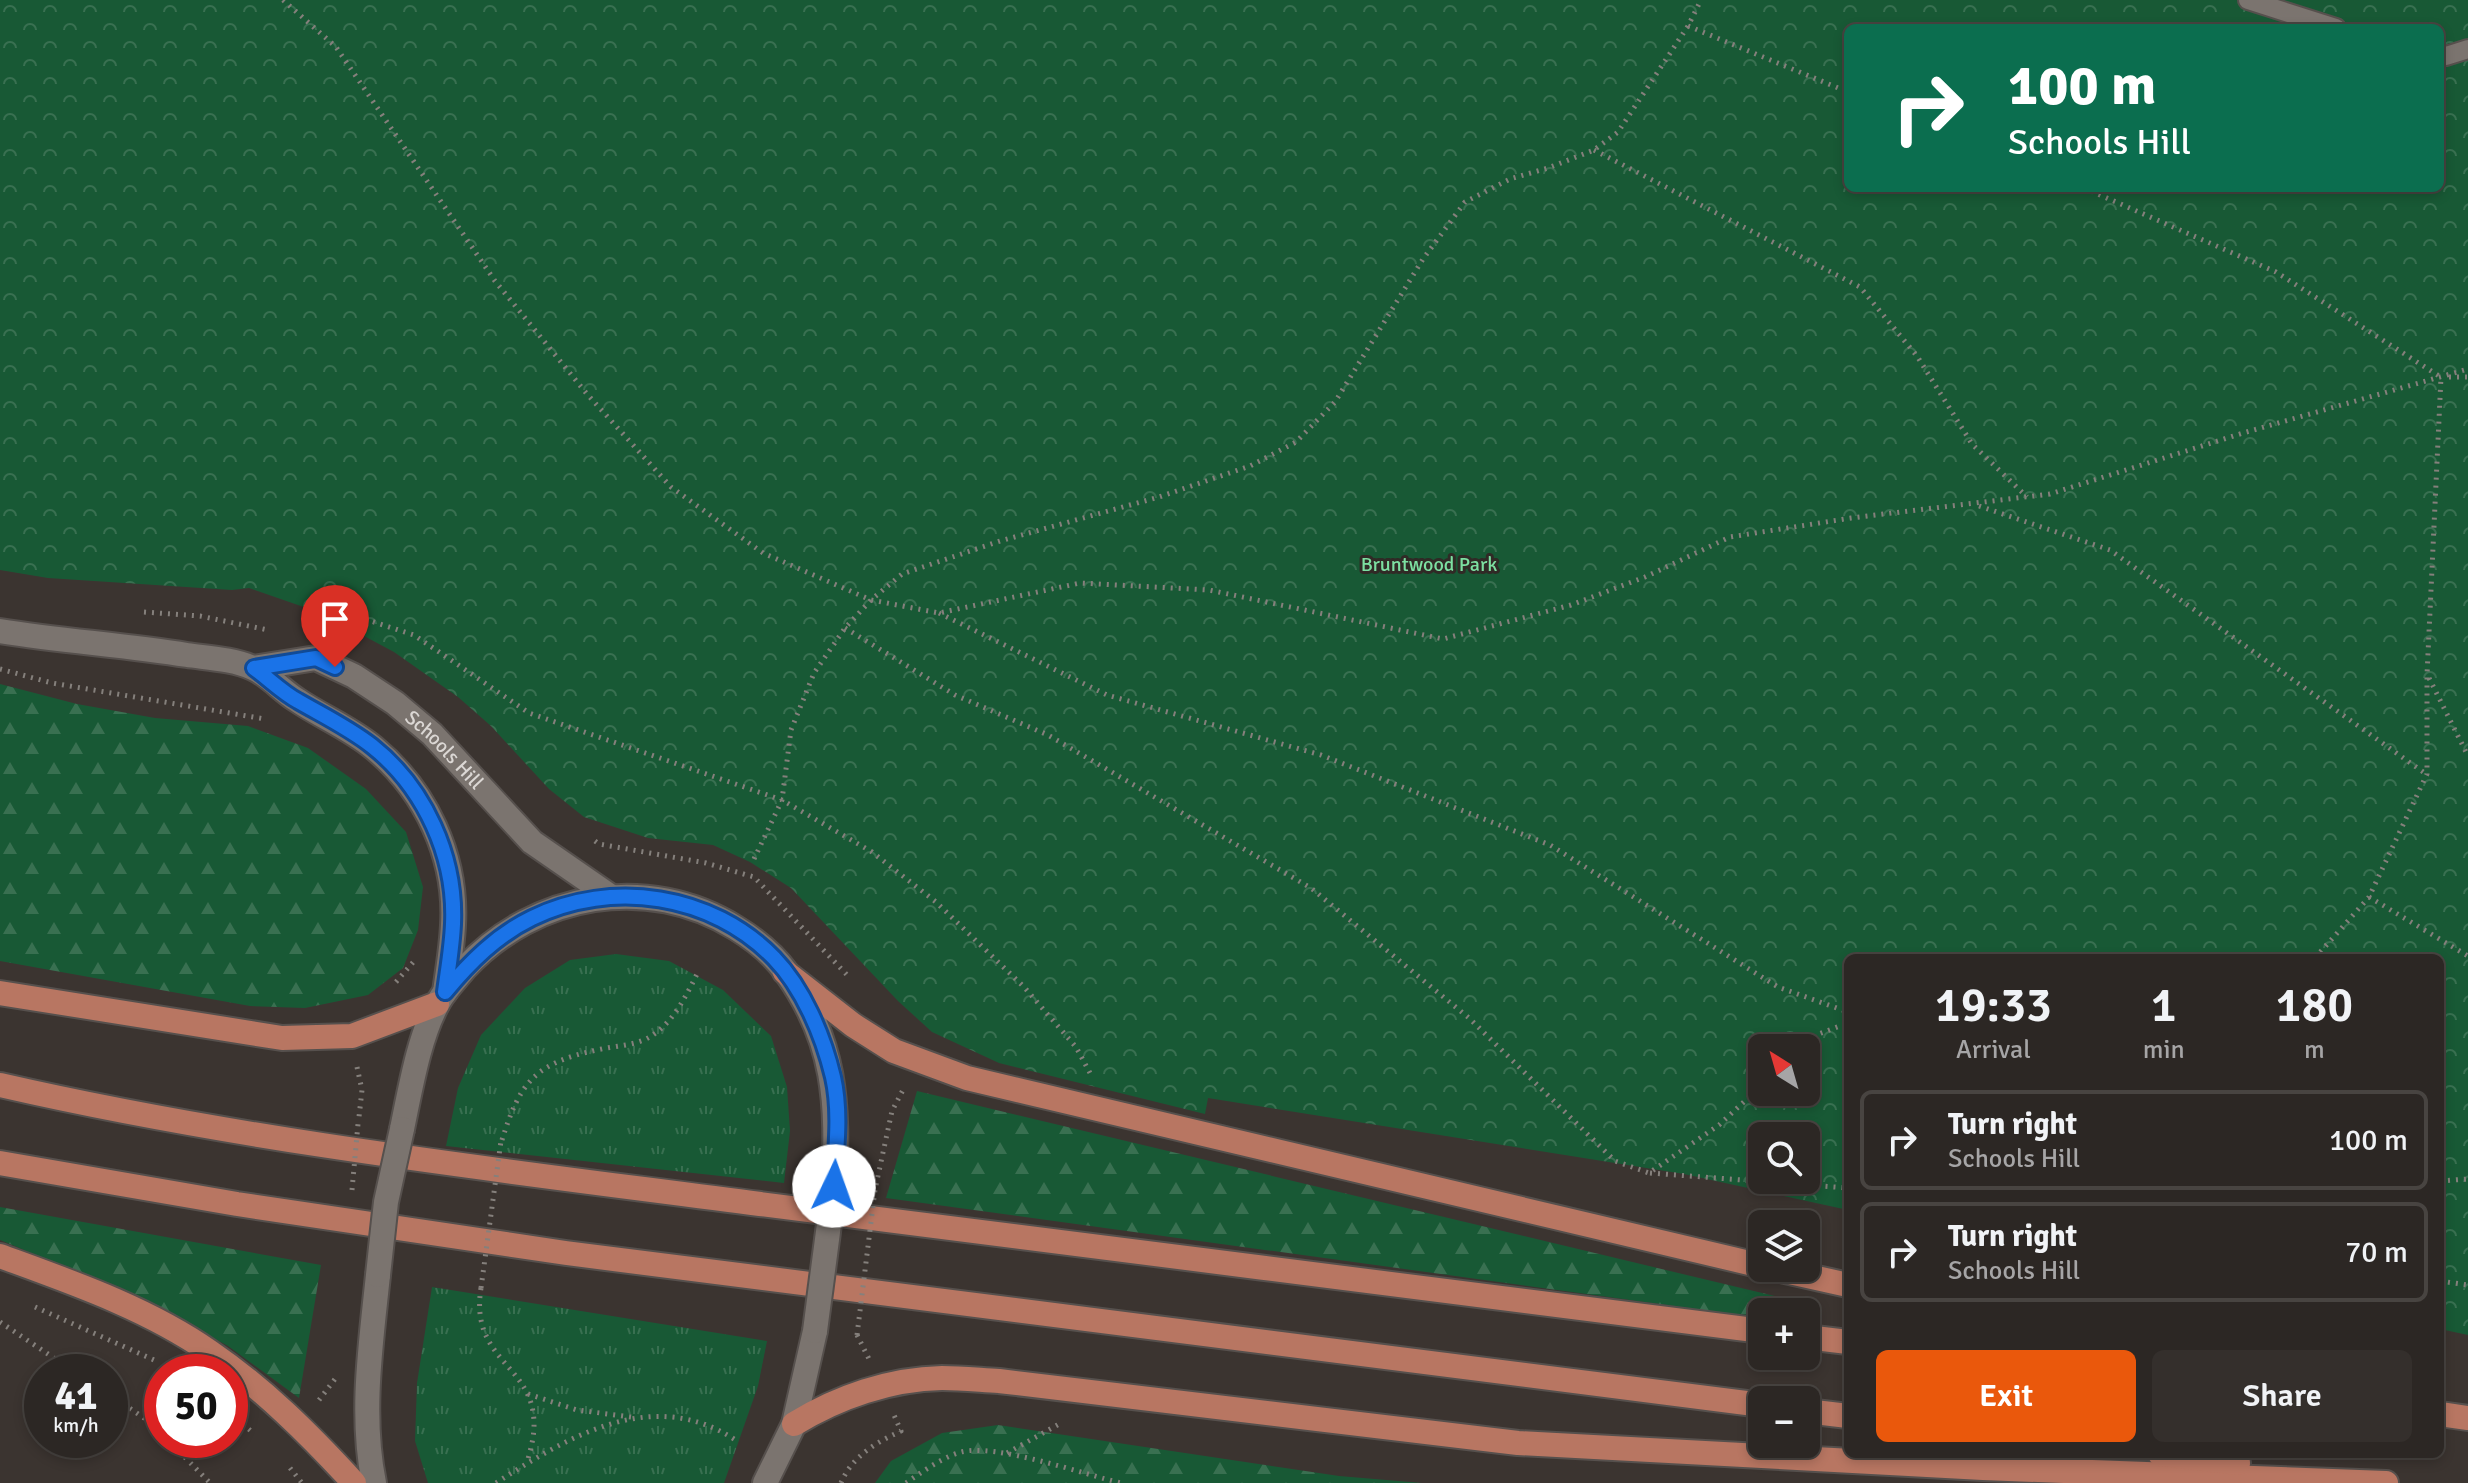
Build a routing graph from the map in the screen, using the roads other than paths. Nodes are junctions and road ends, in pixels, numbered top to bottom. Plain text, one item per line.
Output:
1 (2248, 0) edge
2 (2323, 24) edge
3 (2468, 49) edge
4 (2444, 55) edge
5 (0, 631) edge
6 (254, 668) junction
7 (610, 896) junction
8 (785, 972) junction
9 (0, 993) edge
10 (441, 998) junction
11 (0, 1085) edge
12 (0, 1163) edge
13 (0, 1256) edge
14 (1748, 1263) edge
15 (1820, 1279) edge
16 (1844, 1284) edge
17 (1748, 1329) edge
18 (1820, 1339) edge
19 (1844, 1342) edge
20 (1748, 1403) edge
21 (1820, 1413) edge
22 (2444, 1415) edge
23 (1844, 1416) edge
24 (2468, 1418) edge
25 (794, 1424) junction
26 (2194, 1458) edge
27 (354, 1483) edge
28 (374, 1483) edge
29 (765, 1483) edge
30 (2386, 1483) edge
31 (2403, 1483) edge

1 - 2 lane
3 - 4 lane
5 - 6 main road, Schools Hill
6 - 7 main road, Schools Hill
6 - 10 main road, Schools Hill
7 - 8 main road
7 - 10 main road
8 - 14 highway
8 - 25 main road, bridge
9 - 10 highway
10 - 28 main road, bridge
11 - 17 highway
12 - 20 highway
13 - 27 highway
15 - 16 highway
18 - 19 highway
21 - 23 highway
22 - 24 highway
25 - 29 main road
25 - 30 highway
26 - 31 highway

